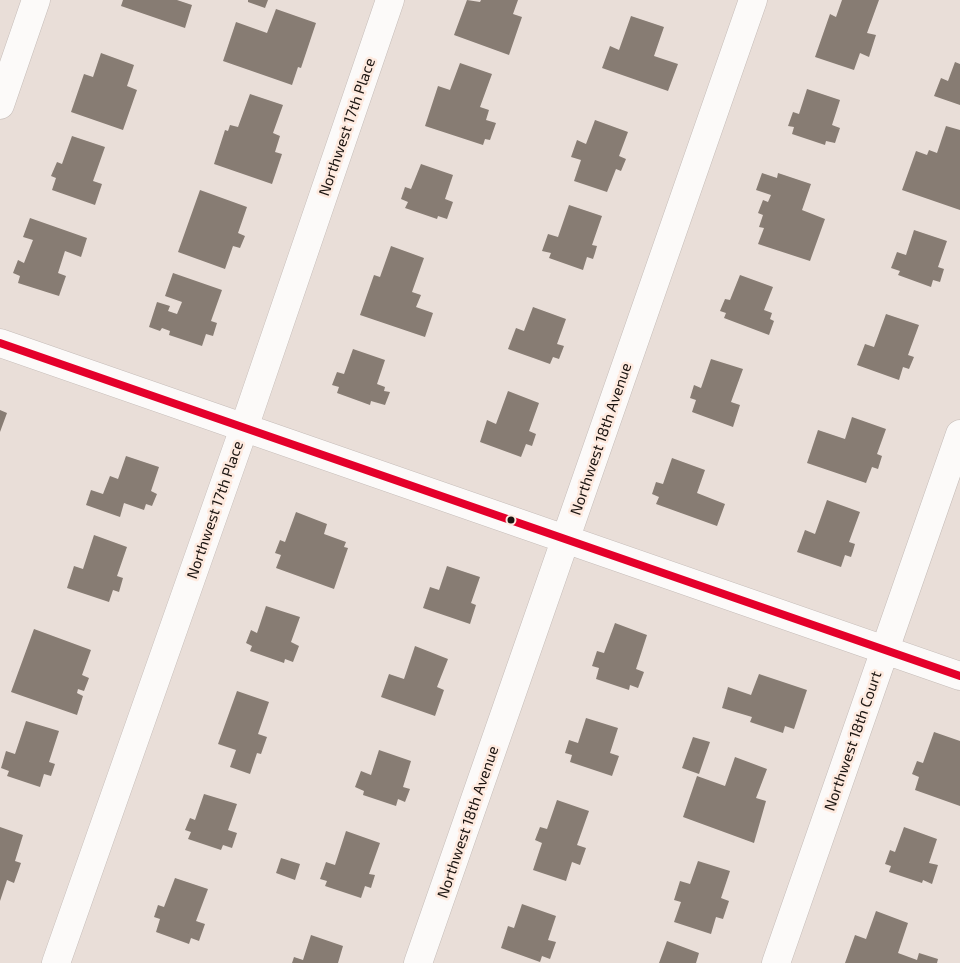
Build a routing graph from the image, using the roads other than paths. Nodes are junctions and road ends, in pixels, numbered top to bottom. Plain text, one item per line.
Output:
1 (36, 0) edge
2 (390, 0) edge
3 (753, 0) edge
4 (0, 104) edge
5 (0, 343) edge
6 (244, 428) junction
7 (960, 434) edge
8 (566, 540) junction
9 (885, 650) junction
10 (960, 676) edge
11 (56, 963) edge
12 (418, 963) edge
13 (776, 963) edge

1 - 4 street
2 - 6 street, Northwest 17th Place
3 - 8 street, Northwest 18th Avenue
5 - 6 street
6 - 8 street
6 - 11 street, Northwest 17th Place
7 - 9 street, Northwest 18th Court
8 - 9 street
8 - 12 street, Northwest 18th Avenue
9 - 10 street
9 - 13 street, Northwest 18th Court

